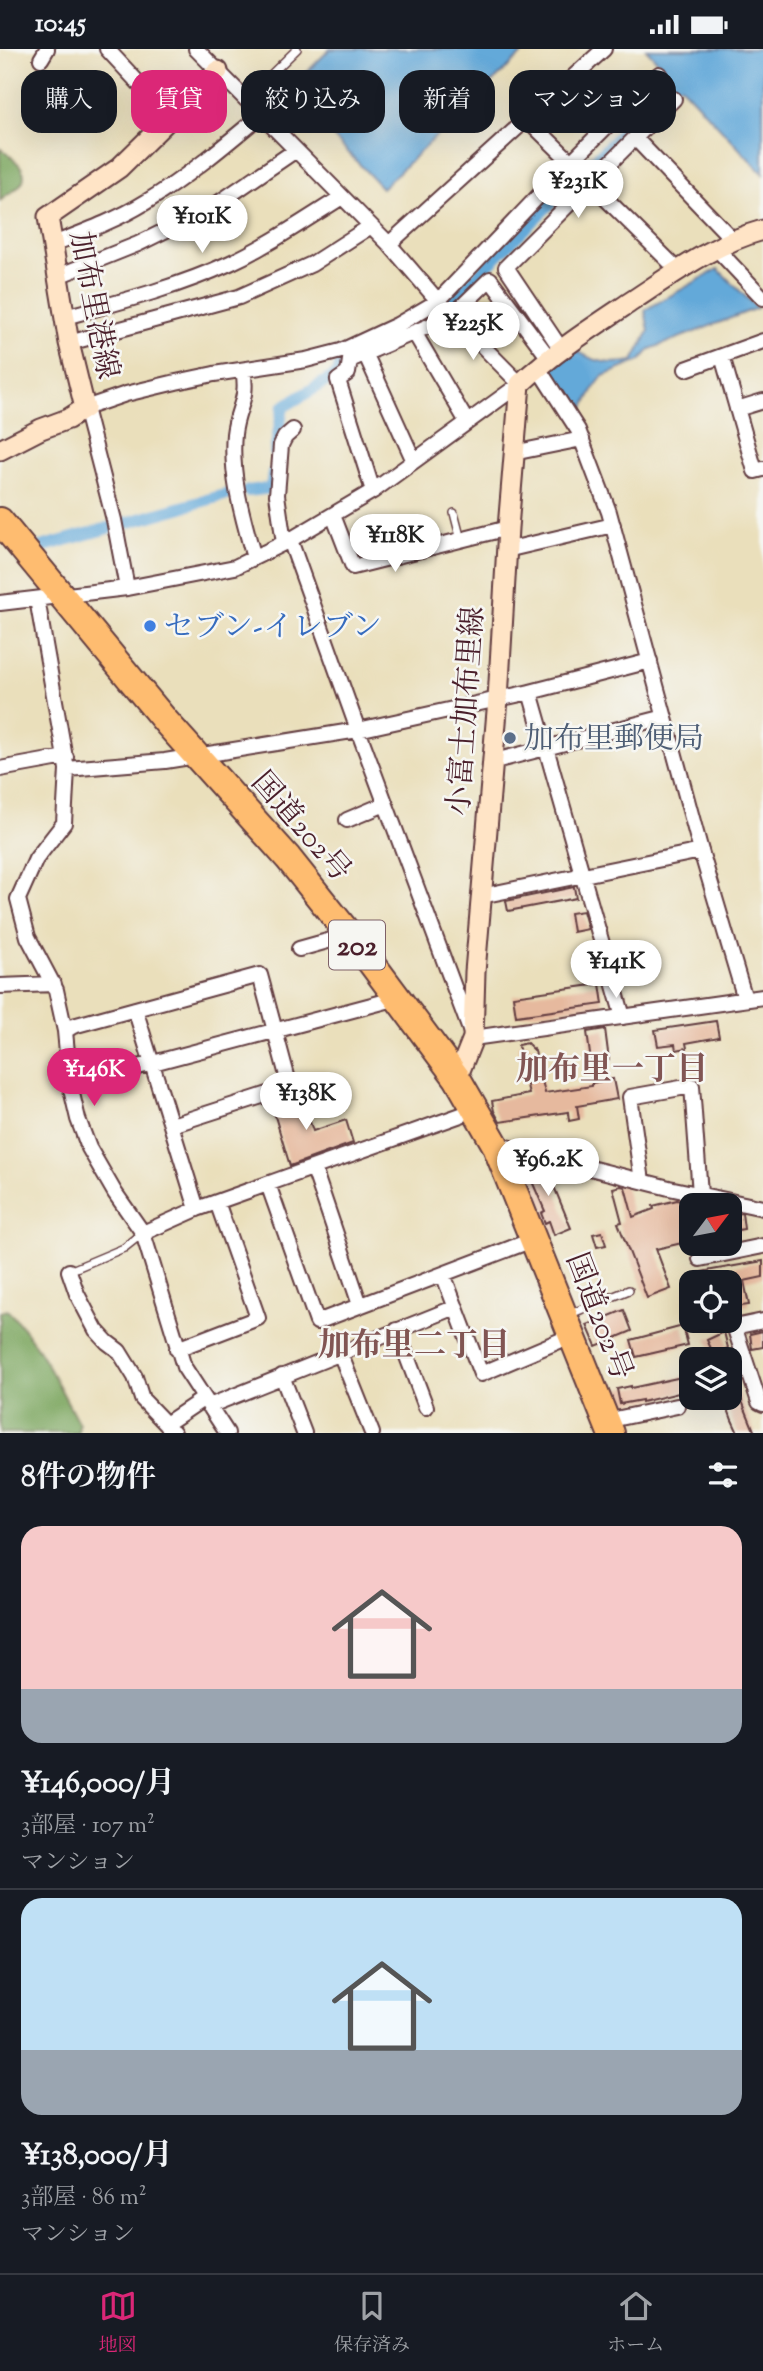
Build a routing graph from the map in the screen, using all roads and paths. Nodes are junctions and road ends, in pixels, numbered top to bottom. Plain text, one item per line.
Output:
1 (107, 49) edge
2 (196, 49) edge
3 (297, 49) edge
4 (604, 49) edge
5 (217, 70) edge
6 (276, 70) edge
7 (581, 70) edge
8 (131, 75) edge
9 (227, 80) edge
10 (241, 94) edge
11 (241, 132) edge
12 (156, 133) edge
13 (279, 133) edge
14 (512, 133) edge
15 (541, 133) edge
16 (600, 133) edge
17 (640, 133) edge
18 (635, 138) junction
19 (296, 150) junction
20 (571, 162) junction
21 (590, 183) junction
22 (342, 197) junction
23 (371, 226) junction
24 (763, 230) edge
25 (52, 244) junction
26 (389, 244) junction
27 (725, 244) junction
28 (506, 267) junction
29 (678, 270) junction
30 (58, 277) junction
31 (490, 279) junction
32 (763, 298) edge
33 (438, 301) junction
34 (452, 316) junction
35 (65, 317) junction
36 (414, 333) junction
37 (763, 341) edge
38 (69, 344) junction
39 (365, 353) junction
40 (722, 356) junction
41 (549, 358) junction
42 (686, 369) dead end
43 (243, 370) junction
44 (520, 384) junction
45 (763, 401) edge
46 (85, 408) junction
47 (737, 409) junction
48 (467, 422) junction
49 (293, 430) dead end
50 (582, 439) junction
51 (0, 450) edge
52 (513, 453) junction
53 (414, 461) junction
54 (763, 468) edge
55 (373, 491) junction
56 (454, 513) dead end
57 (333, 515) junction
58 (0, 521) edge
59 (613, 525) junction
60 (404, 528) dead end
61 (508, 529) junction
62 (461, 540) junction
63 (287, 541) junction
64 (506, 550) junction
65 (410, 552) junction
66 (254, 558) junction
67 (127, 588) junction
68 (63, 596) junction
69 (37, 600) junction
70 (0, 603) edge
71 (650, 661) junction
72 (530, 692) junction
73 (498, 699) junction
74 (665, 717) junction
75 (358, 730) junction
76 (547, 748) junction
77 (197, 757) junction
78 (491, 762) junction
79 (67, 763) junction
80 (0, 769) edge
81 (385, 804) junction
82 (347, 820) dead end
83 (701, 851) junction
84 (582, 874) junction
85 (481, 896) junction
86 (349, 935) junction
87 (299, 949) dead end
88 (54, 984) junction
89 (0, 986) edge
90 (744, 995) junction
91 (763, 997) edge
92 (398, 998) junction
93 (135, 1009) junction
94 (622, 1012) junction
95 (65, 1031) junction
96 (276, 1031) junction
97 (473, 1038) junction
98 (152, 1063) junction
99 (457, 1078) junction
100 (71, 1085) junction
101 (475, 1110) junction
102 (172, 1125) junction
103 (495, 1145) junction
104 (314, 1169) junction
105 (642, 1181) junction
106 (268, 1184) junction
107 (696, 1193) edge
108 (700, 1193) edge
109 (217, 1202) junction
110 (742, 1203) edge
111 (763, 1208) edge
112 (197, 1209) junction
113 (143, 1233) junction
114 (535, 1239) junction
115 (763, 1246) edge
116 (699, 1259) dead end
117 (69, 1271) joint
118 (443, 1274) junction
119 (629, 1290) dead end
120 (360, 1305) junction
121 (456, 1307) junction
122 (763, 1321) edge
123 (568, 1326) junction
124 (397, 1330) junction
125 (177, 1349) junction
126 (340, 1353) junction
127 (282, 1375) junction
128 (206, 1402) junction
129 (763, 1404) edge
130 (677, 1406) dead end
131 (426, 1407) dead end
132 (609, 1427) edge
133 (170, 1428) edge
134 (227, 1433) edge
135 (304, 1433) edge
136 (372, 1433) edge

1 - 8 street
2 - 5 street
3 - 6 lane
4 - 7 street
9 - 10 street
11 - 25 street
12 - 25 main road, 加布里港線
13 - 19 street
14 - 26 street
15 - 20 street
16 - 20 street
17 - 18 street
18 - 21 street
18 - 27 street
19 - 22 street
19 - 30 street
20 - 33 street
21 - 28 street
21 - 29 street
22 - 23 street
22 - 35 street
23 - 26 street
23 - 38 street
24 - 27 main road
25 - 30 main road, 加布里港線
26 - 33 street
27 - 29 main road
27 - 32 street
28 - 31 street
28 - 41 street
29 - 41 main road
30 - 35 main road, 加布里港線
31 - 34 street
31 - 41 street
33 - 34 street
33 - 43 street
34 - 36 street
34 - 44 street
35 - 38 main road, 加布里港線
36 - 39 street
36 - 48 street
37 - 40 street
38 - 46 main road, 加布里港線
39 - 53 street
39 - 55 street
40 - 42 street
40 - 47 street
41 - 44 main road
41 - 50 street
43 - 46 street
43 - 66 street
44 - 48 street
44 - 52 main road, 小富士加布里線
45 - 47 street
46 - 51 main road, 加布里港線
46 - 67 street
47 - 54 street
48 - 53 street
49 - 63 street
50 - 52 street
50 - 59 street
52 - 61 main road, 小富士加布里線
53 - 55 street
55 - 57 street
56 - 62 lane
57 - 63 street
57 - 65 street
58 - 68 highway, 国道202号 / 202
59 - 64 street
59 - 71 street
60 - 65 lane
61 - 62 street
61 - 64 main road, 小富士加布里線
62 - 65 street
63 - 66 street
63 - 75 street
64 - 73 main road, 小富士加布里線
66 - 67 street
67 - 68 street
68 - 69 street
68 - 77 highway, 国道202号 / 202
69 - 70 street
69 - 79 street
71 - 72 street
71 - 74 street
72 - 73 street
72 - 76 street
73 - 75 street
73 - 78 main road, 小富士加布里線
74 - 76 street
74 - 83 street
75 - 77 street
75 - 81 street
76 - 78 street
76 - 84 street
77 - 79 street
77 - 86 highway, 国道202号 / 202
78 - 85 main road, 小富士加布里線
79 - 80 street
79 - 88 street
81 - 82 street
81 - 97 street
83 - 84 street
83 - 90 street
84 - 85 street
84 - 94 street
85 - 97 main road, 小富士加布里線
86 - 87 street
86 - 92 highway, 国道202号 / 202
88 - 89 street
88 - 95 street
90 - 91 street
90 - 94 street
92 - 96 street
92 - 99 highway, 国道202号 / 202
93 - 95 street
93 - 96 street
93 - 98 street
94 - 97 street
95 - 100 street
96 - 98 street
96 - 102 street
97 - 99 main road, 小富士加布里線
98 - 100 street
98 - 102 street
99 - 101 highway, 国道202号 / 202
100 - 113 street
101 - 103 highway, 国道202号 / 202
101 - 104 street
102 - 112 street
103 - 105 street
103 - 114 highway, 国道202号 / 202
104 - 106 street
104 - 120 street
105 - 107 street
105 - 108 street
106 - 109 street
106 - 120 street
109 - 112 street
109 - 125 street
110 - 111 street
112 - 113 street
113 - 117 lane
113 - 125 street
114 - 118 street
114 - 123 highway, 国道202号 / 202
115 - 116 street
117 - 133 street
118 - 120 street
118 - 121 street
119 - 123 lane
121 - 123 street
121 - 124 street
122 - 129 street
123 - 132 highway, 国道202号 / 202
124 - 126 street
124 - 131 street
125 - 128 street
126 - 127 street
126 - 136 street
127 - 128 street
127 - 135 street
128 - 133 street
128 - 134 street
130 - 132 street

